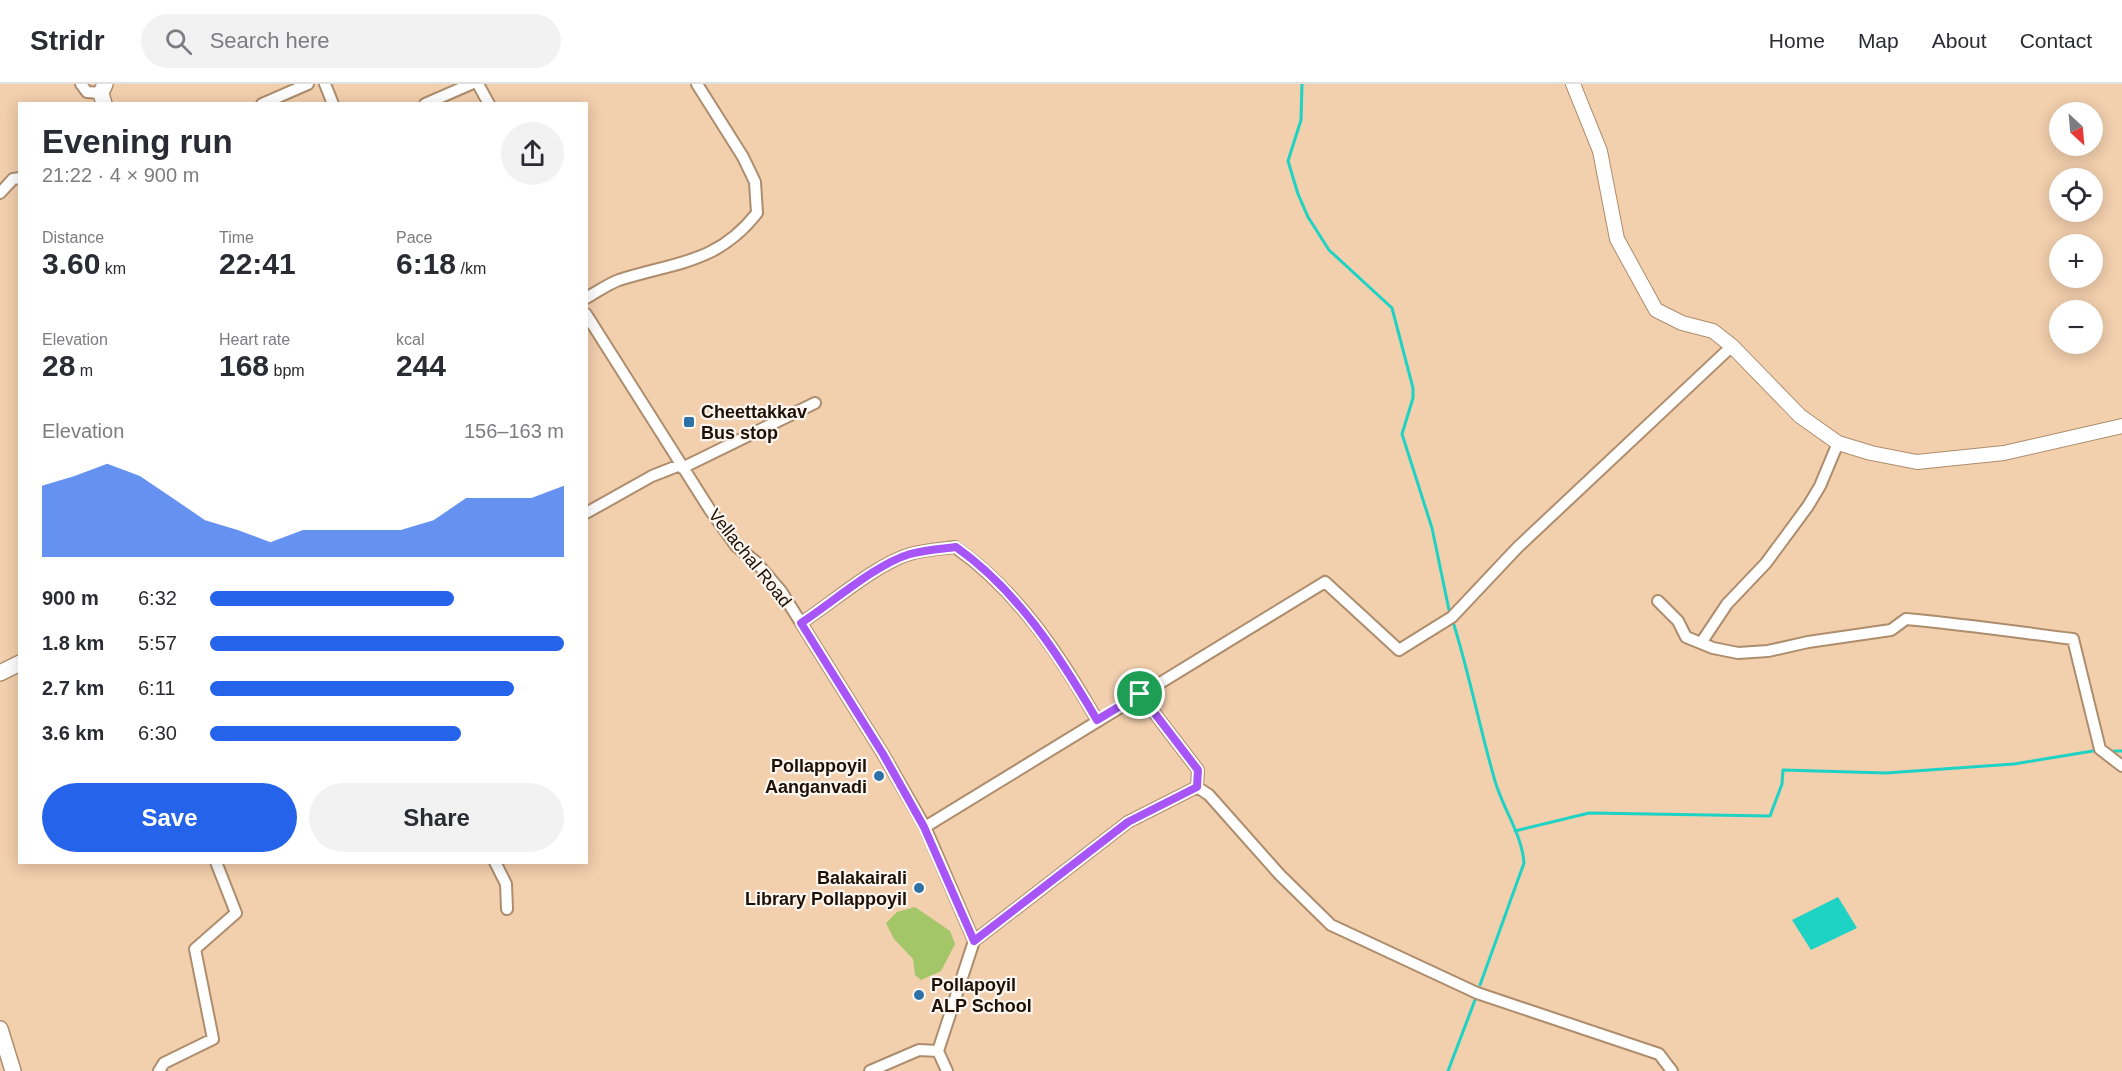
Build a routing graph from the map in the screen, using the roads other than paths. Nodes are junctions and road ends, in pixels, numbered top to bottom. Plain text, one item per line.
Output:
1 (81, 84) edge
2 (308, 84) edge
3 (325, 84) edge
4 (471, 84) edge
5 (478, 84) edge
6 (697, 84) edge
7 (1573, 84) edge
8 (103, 94) edge
9 (267, 102) edge
10 (332, 102) edge
11 (430, 102) edge
12 (488, 102) edge
13 (18, 178) edge
14 (0, 193) edge
15 (588, 297) edge
16 (588, 317) edge
17 (1732, 346) junction
18 (815, 404) dead end
19 (2122, 426) edge
20 (1838, 443) junction
21 (681, 467) junction
22 (588, 512) edge
23 (1658, 601) dead end
24 (801, 623) junction
25 (1701, 643) junction
26 (18, 664) edge
27 (0, 673) edge
28 (1140, 694) junction
29 (1097, 720) junction
30 (2122, 766) edge
31 (1197, 787) junction
32 (924, 827) junction
33 (217, 864) edge
34 (496, 864) edge
35 (507, 909) dead end
36 (974, 941) junction
37 (0, 1029) edge
38 (938, 1052) junction
39 (13, 1071) edge
40 (159, 1071) edge
41 (870, 1071) edge
42 (947, 1071) edge
43 (1672, 1071) edge

1 - 8 street
2 - 9 street
3 - 10 street
4 - 11 street
5 - 12 street
6 - 15 street
7 - 17 street
13 - 14 street
16 - 21 street, Vellachal Road
17 - 20 street
17 - 28 street
18 - 21 street
19 - 20 street
20 - 25 street
21 - 22 street
21 - 24 street, Vellachal Road
23 - 25 street
24 - 29 street
24 - 32 street, Vellachal Road
25 - 30 street
26 - 27 main road
28 - 29 street
28 - 31 street
29 - 32 street
31 - 36 street
31 - 43 street
32 - 36 street, Vellachal Road
33 - 40 street
34 - 35 street
36 - 38 street
37 - 39 main road
38 - 41 street
38 - 42 street

